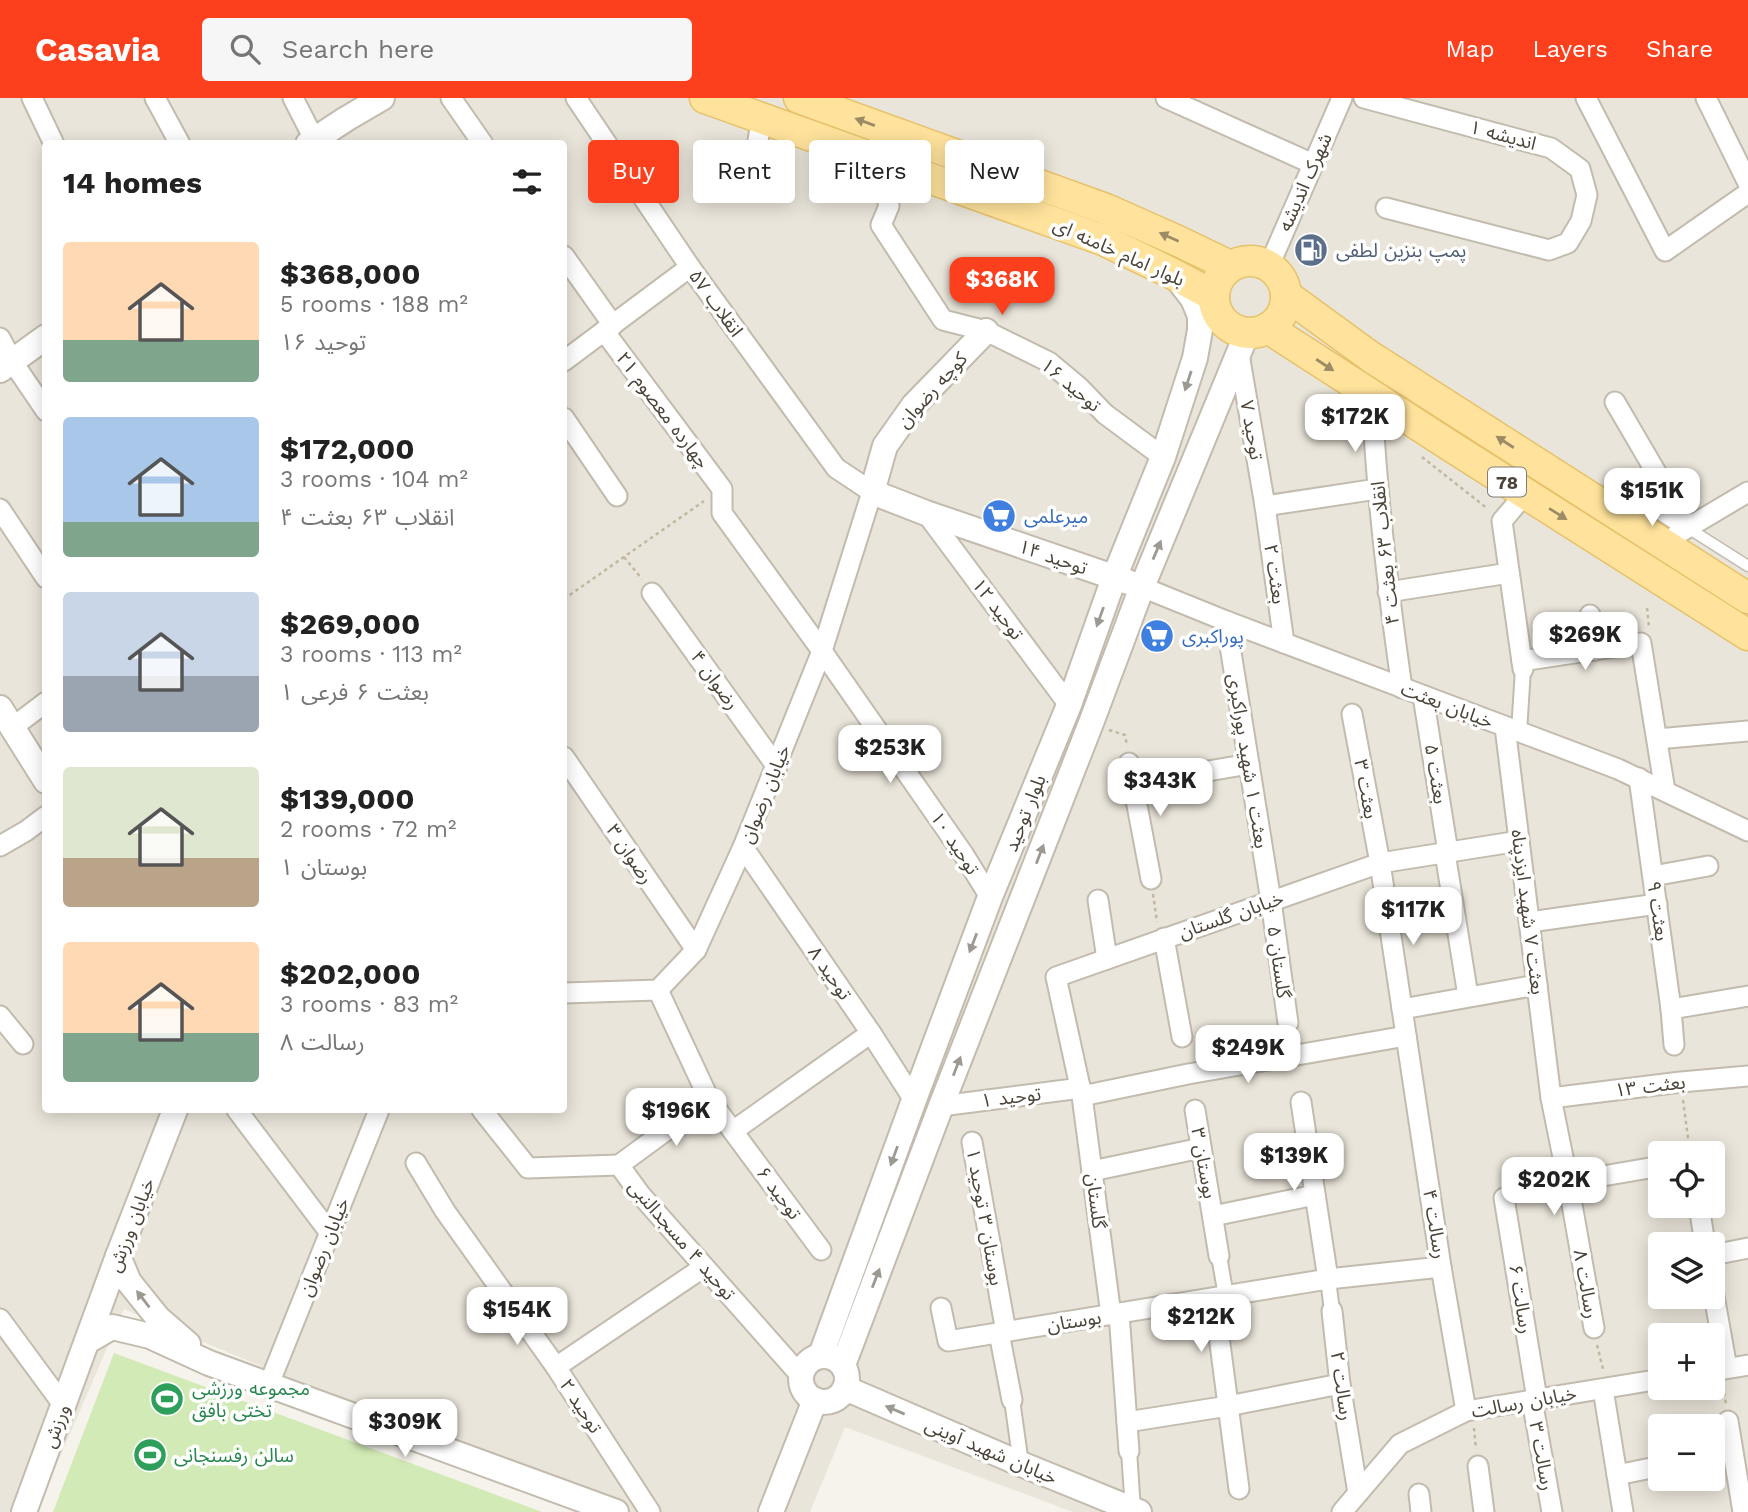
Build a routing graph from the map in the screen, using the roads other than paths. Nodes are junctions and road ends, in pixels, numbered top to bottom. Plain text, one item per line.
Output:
1 (32, 98) edge
2 (155, 98) edge
3 (293, 98) edge
4 (349, 98) edge
5 (382, 98) edge
6 (451, 98) edge
7 (576, 98) edge
8 (705, 98) edge
9 (799, 98) edge
10 (1166, 98) edge
11 (1342, 98) edge
12 (1364, 98) edge
13 (1586, 98) edge
14 (1706, 98) edge
15 (762, 117) junction
16 (909, 138) joint
17 (52, 140) edge
18 (178, 140) edge
19 (314, 140) edge
20 (480, 140) edge
21 (758, 140) edge
22 (826, 140) edge
23 (945, 151) edge
24 (1313, 164) junction
25 (931, 178) edge
26 (1748, 183) edge
27 (1044, 187) edge
28 (1748, 193) edge
29 (889, 203) edge
30 (1011, 203) edge
31 (1386, 208) dead end
32 (1019, 210) junction
33 (567, 261) edge
34 (1269, 266) junction
35 (690, 267) junction
36 (1230, 267) junction
37 (1173, 274) junction
38 (1286, 295) junction
39 (1214, 296) junction
40 (608, 328) junction
41 (986, 331) junction
42 (0, 338) edge
43 (42, 340) edge
44 (1247, 344) junction
45 (1197, 351) junction
46 (567, 359) edge
47 (6, 366) edge
48 (1615, 402) dead end
49 (42, 406) edge
50 (1373, 417) dead end
51 (567, 422) edge
52 (1163, 457) junction
53 (722, 489) joint
54 (1377, 489) junction
55 (873, 492) junction
56 (1748, 492) edge
57 (1525, 494) junction
58 (1638, 495) dead end
59 (617, 496) dead end
60 (1265, 506) junction
61 (0, 509) edge
62 (926, 513) junction
63 (1688, 527) junction
64 (1662, 543) junction
65 (1748, 566) edge
66 (42, 572) edge
67 (1509, 573) junction
68 (1114, 578) junction
69 (1142, 587) junction
70 (1388, 592) junction
71 (652, 593) road end
72 (1748, 598) edge
73 (1590, 615) dead end
74 (1226, 621) junction
75 (1748, 635) edge
76 (1284, 643) junction
77 (1595, 650) junction
78 (822, 651) junction
79 (1523, 665) junction
80 (1402, 688) junction
81 (1423, 696) junction
82 (42, 704) edge
83 (1069, 705) junction
84 (1352, 714) dead end
85 (7, 718) edge
86 (1512, 729) junction
87 (1748, 731) edge
88 (1657, 740) junction
89 (567, 761) edge
90 (1129, 763) road end
91 (1249, 764) junction
92 (777, 767) junction
93 (42, 775) edge
94 (1639, 778) junction
95 (1133, 784) junction
96 (1665, 791) junction
97 (42, 819) edge
98 (1748, 831) edge
99 (1519, 841) junction
100 (0, 846) edge
101 (743, 847) junction
102 (1447, 853) junction
103 (1380, 863) junction
104 (1708, 866) dead end
105 (1653, 876) junction
106 (1151, 879) road end
107 (990, 897) junction
108 (1098, 900) dead end
109 (1271, 901) junction
110 (1657, 904) junction
111 (1530, 922) junction
112 (1162, 939) junction
113 (696, 950) junction
114 (1107, 958) junction
115 (1537, 985) junction
116 (658, 989) junction
117 (567, 993) edge
118 (1468, 996) junction
119 (1748, 996) edge
120 (1402, 1009) junction
121 (1671, 1009) junction
122 (0, 1016) edge
123 (1288, 1023) dead end
124 (872, 1033) junction
125 (1406, 1036) junction
126 (1182, 1037) dead end
127 (23, 1044) dead end
128 (1674, 1045) dead end
129 (1748, 1076) edge
130 (1082, 1092) junction
131 (1551, 1098) junction
132 (709, 1099) junction
133 (914, 1100) junction
134 (1301, 1102) dead end
135 (941, 1106) junction
136 (1195, 1110) dead end
137 (174, 1113) edge
138 (239, 1113) edge
139 (374, 1113) edge
140 (484, 1113) edge
141 (733, 1131) junction
142 (972, 1142) dead end
143 (1201, 1148) junction
144 (416, 1163) dead end
145 (619, 1165) junction
146 (1648, 1168) edge
147 (1092, 1171) junction
148 (1568, 1182) junction
149 (1315, 1195) junction
150 (1504, 1198) dead end
151 (1213, 1216) junction
152 (330, 1233) junction
153 (1748, 1248) edge
154 (821, 1250) dead end
155 (1725, 1253) edge
156 (118, 1256) junction
157 (1219, 1256) joint
158 (704, 1267) junction
159 (1441, 1267) junction
160 (1328, 1279) junction
161 (1220, 1297) junction
162 (942, 1308) dead end
163 (1332, 1311) joint
164 (1115, 1314) junction
165 (0, 1320) edge
166 (848, 1320) junction
167 (1594, 1328) road end
168 (1003, 1332) junction
169 (88, 1341) junction
170 (209, 1363) junction
171 (1748, 1365) edge
172 (556, 1367) junction
173 (836, 1369) junction
174 (1725, 1369) edge
175 (801, 1376) junction
176 (1648, 1381) edge
177 (269, 1384) junction
178 (1340, 1384) junction
179 (1605, 1388) junction
180 (1012, 1399) joint
181 (815, 1400) junction
182 (1535, 1400) junction
183 (64, 1406) junction
184 (1228, 1406) junction
185 (1469, 1411) junction
186 (1728, 1421) road end
187 (1127, 1422) junction
188 (1725, 1440) edge
189 (1129, 1451) joint
190 (1725, 1459) edge
191 (1021, 1464) junction
192 (1478, 1466) road end
193 (1648, 1469) edge
194 (1617, 1475) junction
195 (1239, 1489) dead end
196 (1358, 1493) junction
197 (1136, 1511) edge
198 (24, 1512) edge
199 (616, 1512) edge
200 (650, 1512) edge
201 (771, 1512) edge
202 (1342, 1512) edge
203 (1484, 1512) edge
204 (1552, 1512) edge
205 (1623, 1512) edge
206 (1743, 1512) edge

1 - 17 street
2 - 18 street
3 - 19 street
4 - 19 street
5 - 19 street
6 - 20 street
7 - 35 street, انقلاب ۵۷
8 - 15 main road, بلوار امام خامنه ای
16 -> 9 main road, بلوار امام خامنه ای
10 - 24 street
11 - 24 street, شهرک اندیشه
12 - 31 street, اندیشه ۱
13 - 28 street
14 - 26 street
15 - 21 street
15 - 22 main road, بلوار امام خامنه ای
16 - 23 main road, بلوار امام خامنه ای
24 - 34 street, شهرک اندیشه
25 - 32 main road, بلوار امام خامنه ای
36 -> 27 main road, بلوار امام خامنه ای
29 - 41 street, توحید ۱۶
30 - 32 main road
32 - 37 main road, بلوار امام خامنه ای
33 - 40 street, چهارده معصوم ۲۱
34 - 36 main road
34 - 38 main road, 78
35 - 40 street
35 - 55 street, انقلاب ۵۷
36 - 39 main road
37 - 39 main road, بلوار امام خامنه ای
37 - 45 street, بلوار توحید
38 - 44 main road
64 -> 38 main road, 78
39 - 44 main road, 78
40 - 46 street
40 - 53 street, چهارده معصوم ۲۱
41 - 52 street, توحید ۱۶
41 - 55 street, کوچه رضوان
42 - 47 street
43 - 47 street
44 - 45 street
44 -> 57 main road, 78
44 - 60 street, توحید ۷
69 -> 44 street, بلوار توحید
45 -> 52 street, بلوار توحید
47 - 49 street
48 - 63 street
50 - 54 street, انقلاب ۶۳ بعثت ۴
51 - 59 street
52 - 68 street, بلوار توحید
53 - 78 street, توحید ۱۰
54 - 60 street
54 - 70 street, انقلاب ۶۳ بعثت ۴
55 - 62 street, توحید ۱۴
55 - 78 street, خیابان رضوان
56 - 63 street
57 - 67 street
57 -> 75 main road, 78
58 - 63 street
60 - 76 street, بعثت ۲
61 - 66 street
62 - 68 street, توحید ۱۴
62 - 83 street, توحید ۱۲
63 - 64 street
63 - 65 lane
64 - 72 main road, 78
67 - 70 street
67 - 79 street
68 - 69 street, توحید ۱۴
68 -> 83 street, بلوار توحید
69 - 74 street, خیابان بعثت
135 -> 69 street, بلوار توحید
70 - 80 street, انقلاب ۶۳ بعثت ۴
71 - 92 street, رضوان ۴
73 - 77 street
74 - 76 street, خیابان بعثت
74 - 91 street, بعثت ۱ شهید پوراکبری
76 - 80 street, خیابان بعثت
77 - 79 street
77 - 88 street
78 - 92 street, خیابان رضوان
78 - 107 street, توحید ۱۰
79 - 86 street
80 - 81 street, خیابان بعثت
81 - 86 street, خیابان بعثت
81 - 102 street, بعثت ۵
82 - 85 street
83 - 107 street, بلوار توحید
84 - 103 street, بعثت ۳
85 - 93 street
86 - 94 street, خیابان بعثت
86 - 99 street, بعثت ۷ شهید ایزدپناه
87 - 88 street
88 - 96 street
89 - 113 street, رضوان ۳
90 - 95 street
91 - 95 street
91 - 109 street, بعثت ۱ شهید پوراکبری
92 - 101 street, خیابان رضوان
94 - 96 street, خیابان بعثت
94 - 105 street, بعثت ۹
95 - 106 street
96 - 98 street, خیابان بعثت
97 - 100 street
99 - 102 street, خیابان گلستان
99 - 111 street, بعثت ۷ شهید ایزدپناه
101 - 113 street, خیابان رضوان
101 - 124 street, توحید ۸
102 - 103 street, خیابان گلستان
102 - 118 street, بعثت ۵
103 - 109 street, خیابان گلستان
103 - 120 street, بعثت ۳
104 - 105 street
105 - 110 street, بعثت ۹
107 -> 133 street, بلوار توحید
108 - 114 street
109 - 112 street, خیابان گلستان
109 - 123 street, گلستان ۵
110 - 111 street
110 - 121 street, بعثت ۹
111 - 115 street, بعثت ۷ شهید ایزدپناه
112 - 114 street, خیابان گلستان
112 - 126 street
113 - 116 street, خیابان رضوان
114 - 130 street, خیابان گلستان
115 - 118 street
115 - 131 street, بعثت ۷ شهید ایزدپناه
116 - 117 street
116 - 132 street, توحید ۶
118 - 120 street
119 - 121 street
120 - 125 street, رسالت ۴
121 - 128 street, بعثت ۹
122 - 127 street
124 - 133 street, توحید ۸
124 - 141 street
125 - 130 street, توحید ۱
125 - 159 street, رسالت ۴
129 - 131 street, بعثت ۱۳
130 - 135 street, توحید ۱
130 - 147 street, گلستان
131 - 148 street, رسالت ۸
132 - 141 street, توحید ۶
132 - 145 street
133 -> 166 street, بلوار توحید
134 - 149 street
166 -> 135 street, بلوار توحید
136 - 143 street, بوستان ۳
137 - 156 street, خیابان ورزش
138 - 152 street
139 - 152 street, خیابان رضوان
140 - 145 street, توحید ۴ مسجدالنبی
141 - 154 street, توحید ۶
142 - 168 street, بوستان ۳ توحید ۱
143 - 147 street
143 - 151 street, بوستان ۳
144 - 172 street, توحید ۲
145 - 158 street, توحید ۴ مسجدالنبی
146 - 148 street
147 - 164 street, گلستان
148 - 167 street, رسالت ۸
149 - 151 street
149 - 160 street
150 - 182 street, رسالت ۶
151 - 157 street, بوستان ۳
152 - 177 street, خیابان رضوان
153 - 155 street
156 - 169 street, خیابان ورزش
170 -> 156 street
157 - 161 street
158 - 172 street
158 - 175 street, توحید ۴ مسجدالنبی
159 - 160 street, بوستان
159 - 185 street, رسالت ۴
160 - 161 street, بوستان
160 - 163 street, رسالت ۲
161 - 164 street, بوستان
161 - 184 street
162 - 168 street, بوستان
163 - 178 street, رسالت ۲
164 - 168 street, بوستان
164 - 187 street, گلستان
165 - 183 street
166 - 173 street, بلوار توحید
168 - 180 street, بوستان ۳ توحید ۱
169 - 170 street
169 - 183 street, ورزش
170 - 177 street
171 - 174 street
172 - 200 street, توحید ۲
173 - 175 street
173 - 181 street
191 -> 173 street, خیابان شهید آوینی
175 - 181 street
176 - 179 street, خیابان رسالت
177 - 199 street
178 - 184 street
178 - 196 street, رسالت ۲
179 - 182 street, خیابان رسالت
179 - 194 street
180 - 191 street
181 - 201 street
182 - 185 street, خیابان رسالت
182 - 204 street, رسالت ۳
183 - 198 street, ورزش
184 - 187 street
184 - 195 street
185 - 196 street, خیابان رسالت
186 - 188 street
187 - 189 street, گلستان
189 - 197 street
190 - 206 street
191 - 197 street, خیابان شهید آوینی
192 - 203 street
193 - 194 street
194 - 205 street
196 - 202 street, خیابان رسالت

